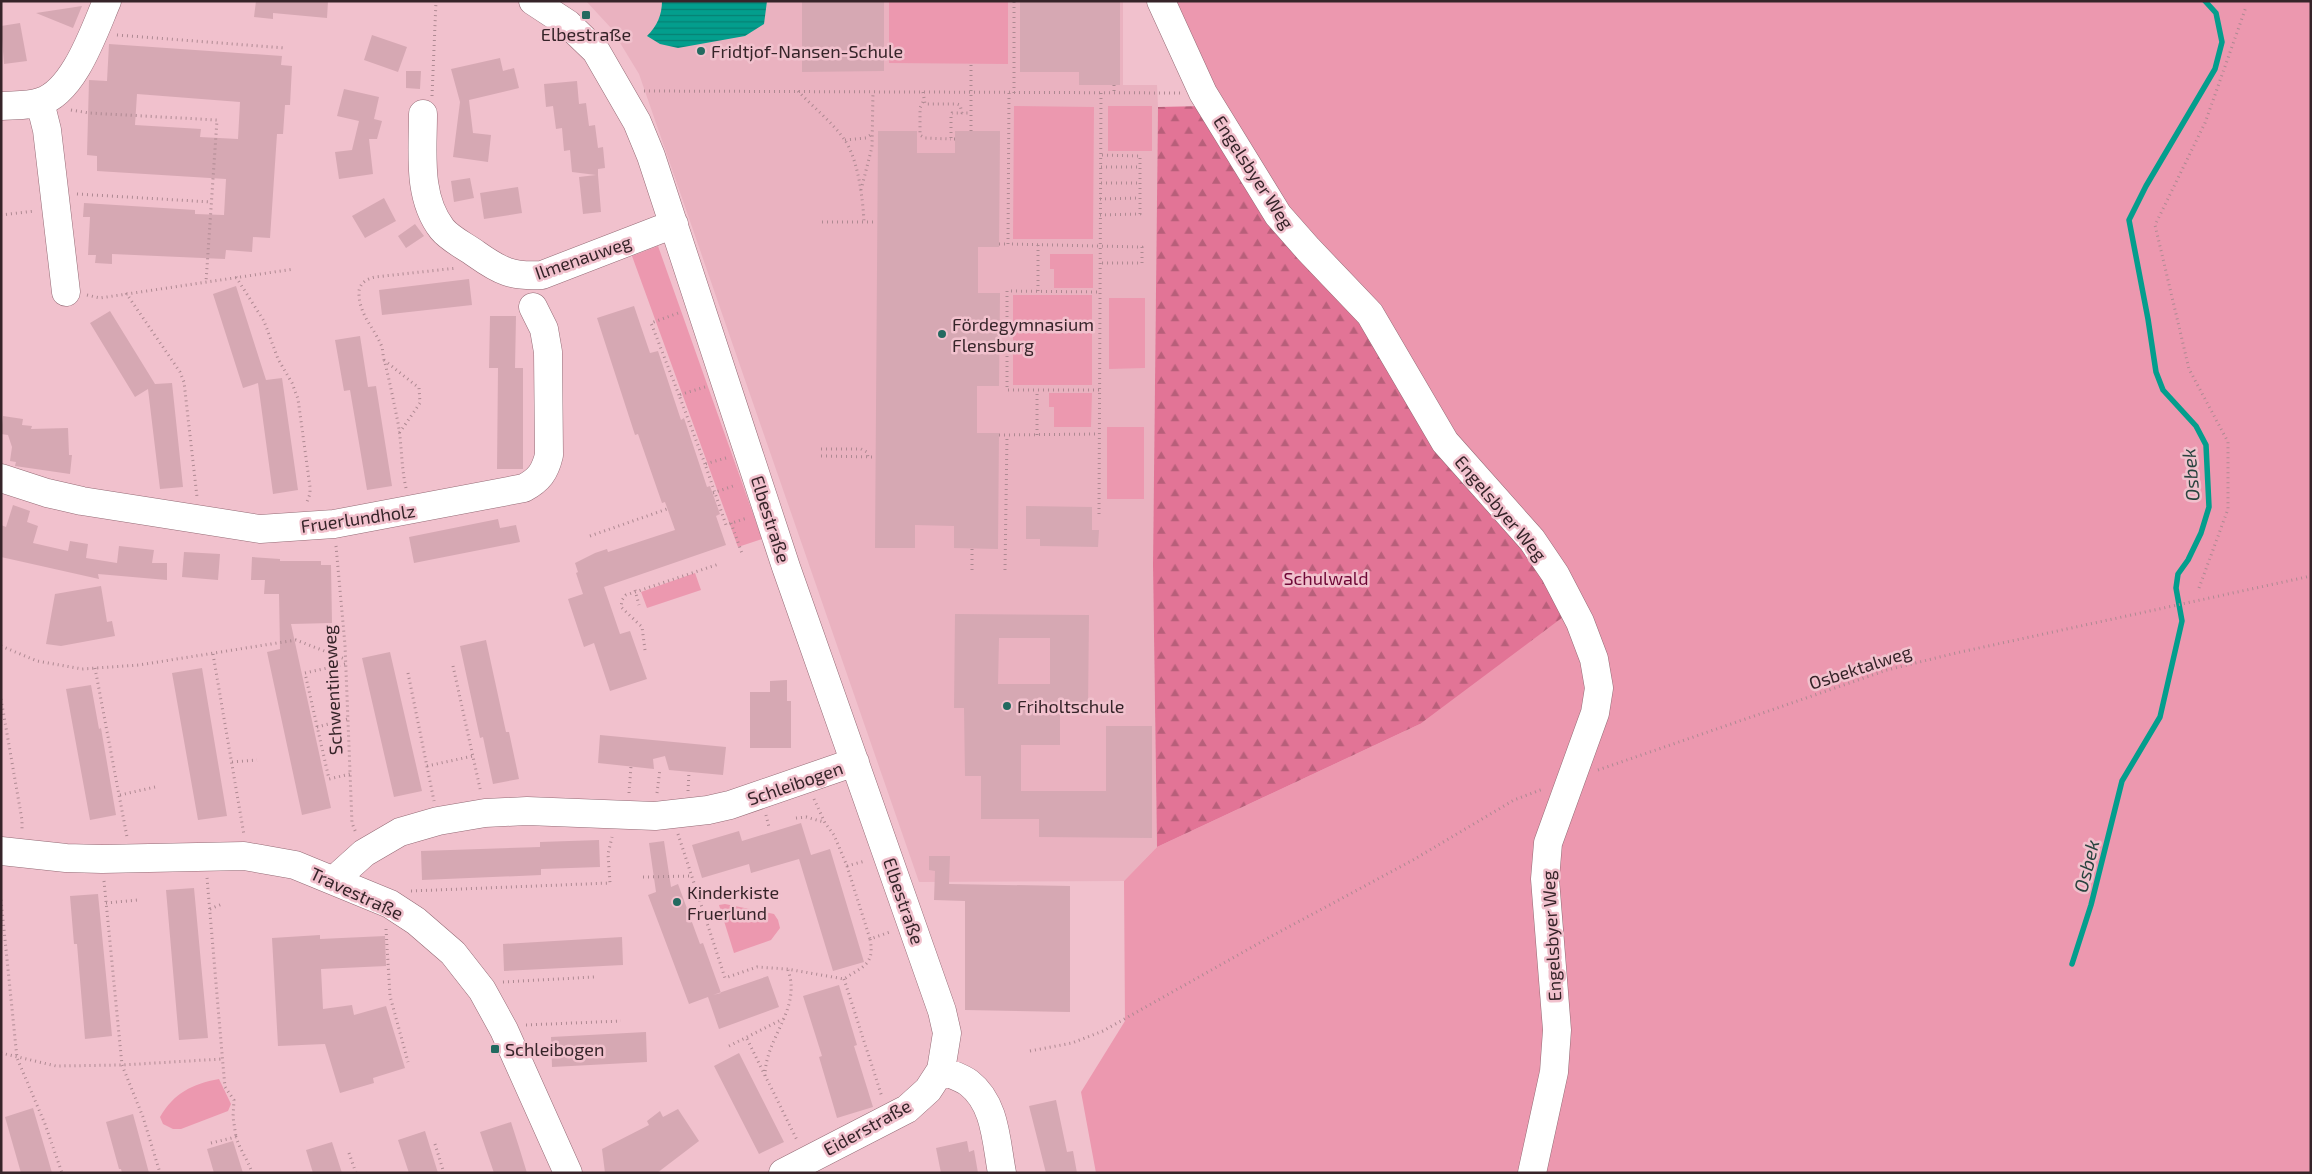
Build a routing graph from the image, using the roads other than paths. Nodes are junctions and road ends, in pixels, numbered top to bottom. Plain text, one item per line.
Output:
1 (107, 1) edge
2 (533, 1) edge
3 (1161, 1) edge
4 (46, 99) junction
5 (1, 106) edge
6 (423, 114) road end
7 (674, 224) junction
8 (66, 292) road end
9 (533, 307) dead end
10 (1, 478) edge
11 (855, 762) junction
12 (11, 852) edge
13 (334, 880) junction
14 (941, 1070) junction
15 (568, 1173) edge
16 (784, 1173) edge
17 (1002, 1173) edge
18 (1532, 1173) edge

1 - 4 street
2 - 7 street, Elbestraße
3 - 18 street, Engelsbyer Weg
4 - 5 street
4 - 8 street
6 - 7 street, Ilmenauweg
7 - 11 street, Elbestraße
9 - 10 street, Fruerlundholz
11 - 13 street, Schleibogen
11 - 14 street, Elbestraße
12 - 13 street, Travestraße
13 - 15 street, Travestraße
14 - 16 street, Eiderstraße
14 - 17 street

